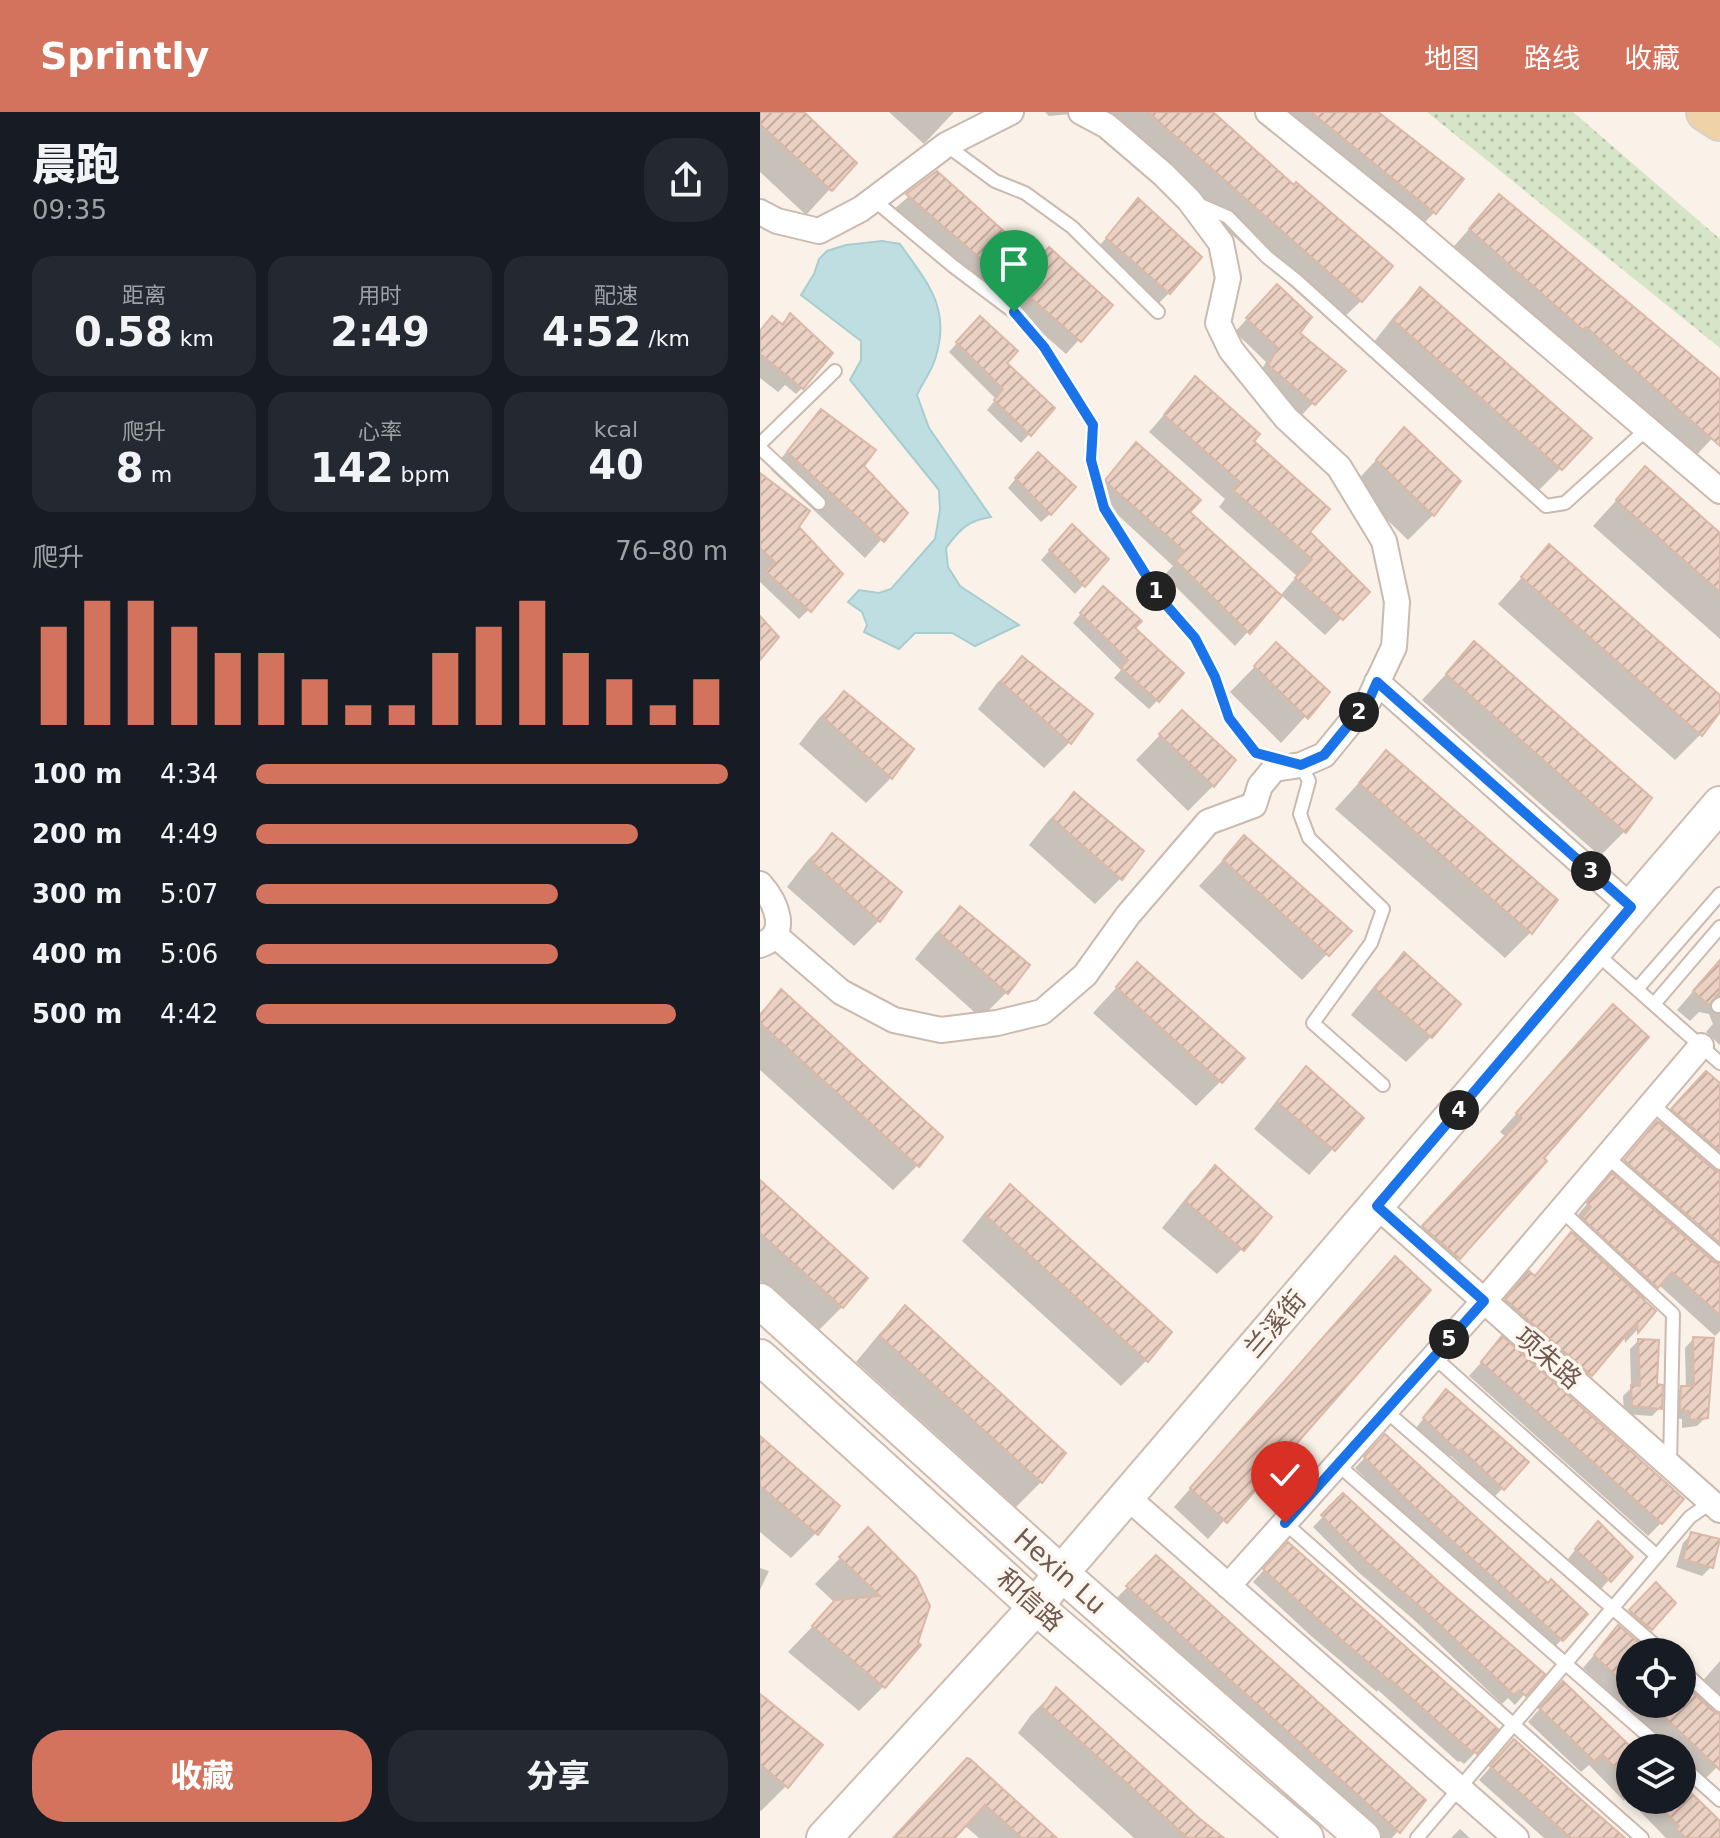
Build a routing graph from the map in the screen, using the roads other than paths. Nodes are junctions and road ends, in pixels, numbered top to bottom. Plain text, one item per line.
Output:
1 (1011, 112) edge
2 (1081, 112) edge
3 (1268, 112) edge
4 (1706, 112) edge
5 (1720, 121) edge
6 (946, 145) junction
7 (874, 200) junction
8 (1189, 200) junction
9 (760, 212) edge
10 (1158, 312) dead end
11 (835, 371) dead end
12 (1647, 429) junction
13 (760, 446) edge
14 (1720, 491) edge
15 (819, 503) dead end
16 (1377, 682) junction
17 (1301, 765) junction
18 (1720, 804) edge
19 (760, 884) edge
20 (1720, 894) edge
21 (1631, 907) junction
22 (1720, 927) edge
23 (768, 940) edge
24 (1595, 952) junction
25 (1637, 989) junction
26 (1654, 1004) junction
27 (1701, 1046) junction
28 (1720, 1063) edge
29 (1383, 1085) dead end
30 (1652, 1104) junction
31 (1607, 1157) junction
32 (1720, 1163) edge
33 (1377, 1206) junction
34 (1561, 1210) junction
35 (1720, 1255) edge
36 (760, 1301) edge
37 (1484, 1301) junction
38 (760, 1357) edge
39 (1434, 1357) junction
40 (1386, 1411) junction
41 (1337, 1464) junction
42 (1670, 1466) junction
43 (1127, 1497) junction
44 (1717, 1503) edge
45 (1285, 1523) junction
46 (1657, 1556) junction
47 (1061, 1573) junction
48 (1228, 1586) junction
49 (1036, 1607) junction
50 (1614, 1607) junction
51 (1648, 1638) edge
52 (1567, 1662) junction
53 (1696, 1683) edge
54 (1720, 1705) edge
55 (1514, 1724) junction
56 (1647, 1734) edge
57 (1696, 1779) edge
58 (1459, 1788) junction
59 (1720, 1800) edge
60 (824, 1838) edge
61 (1306, 1838) edge
62 (1363, 1838) edge
63 (1417, 1838) edge
64 (1516, 1838) edge
65 (1642, 1838) edge

1 - 6 street
2 - 8 street
3 - 12 street
4 - 5 main road
6 - 7 street
6 - 10 lane
7 - 9 street
7 - 17 lane
8 - 12 lane
8 - 16 street
11 - 13 lane
12 - 14 street
13 - 15 lane
16 - 17 street
16 - 21 street
17 - 23 street
17 - 29 lane
18 - 21 street, 兰溪街
19 - 23 street
20 - 25 lane
21 - 24 street, 兰溪街
22 - 26 lane
24 - 25 lane
24 - 33 street, 兰溪街
25 - 26 lane
26 - 27 lane
27 - 28 lane
27 - 30 street
30 - 31 street
30 - 32 lane
31 - 34 street
31 - 35 lane
33 - 37 street, 项朱路
33 - 43 street, 兰溪街
34 - 37 street
34 - 42 lane
36 - 47 street, Hexin Lu
37 - 39 street
37 - 42 street, 项朱路
38 - 49 street, 和信路
39 - 40 street
39 - 46 lane
40 - 41 street
40 - 50 lane
41 - 45 street
41 - 52 lane
42 - 44 street, 项朱路
43 - 47 street, 兰溪街
43 - 48 street
44 - 46 lane
45 - 48 street
45 - 55 lane
46 - 50 lane
47 - 49 street, 兰溪街
47 - 62 street, Hexin Lu
48 - 58 street
49 - 60 street, 兰溪街
49 - 61 street, 和信路
50 - 51 lane
50 - 52 lane
52 - 55 lane
52 - 56 lane
53 - 54 lane
55 - 58 lane
55 - 65 lane
57 - 59 lane
58 - 63 lane
58 - 64 street

